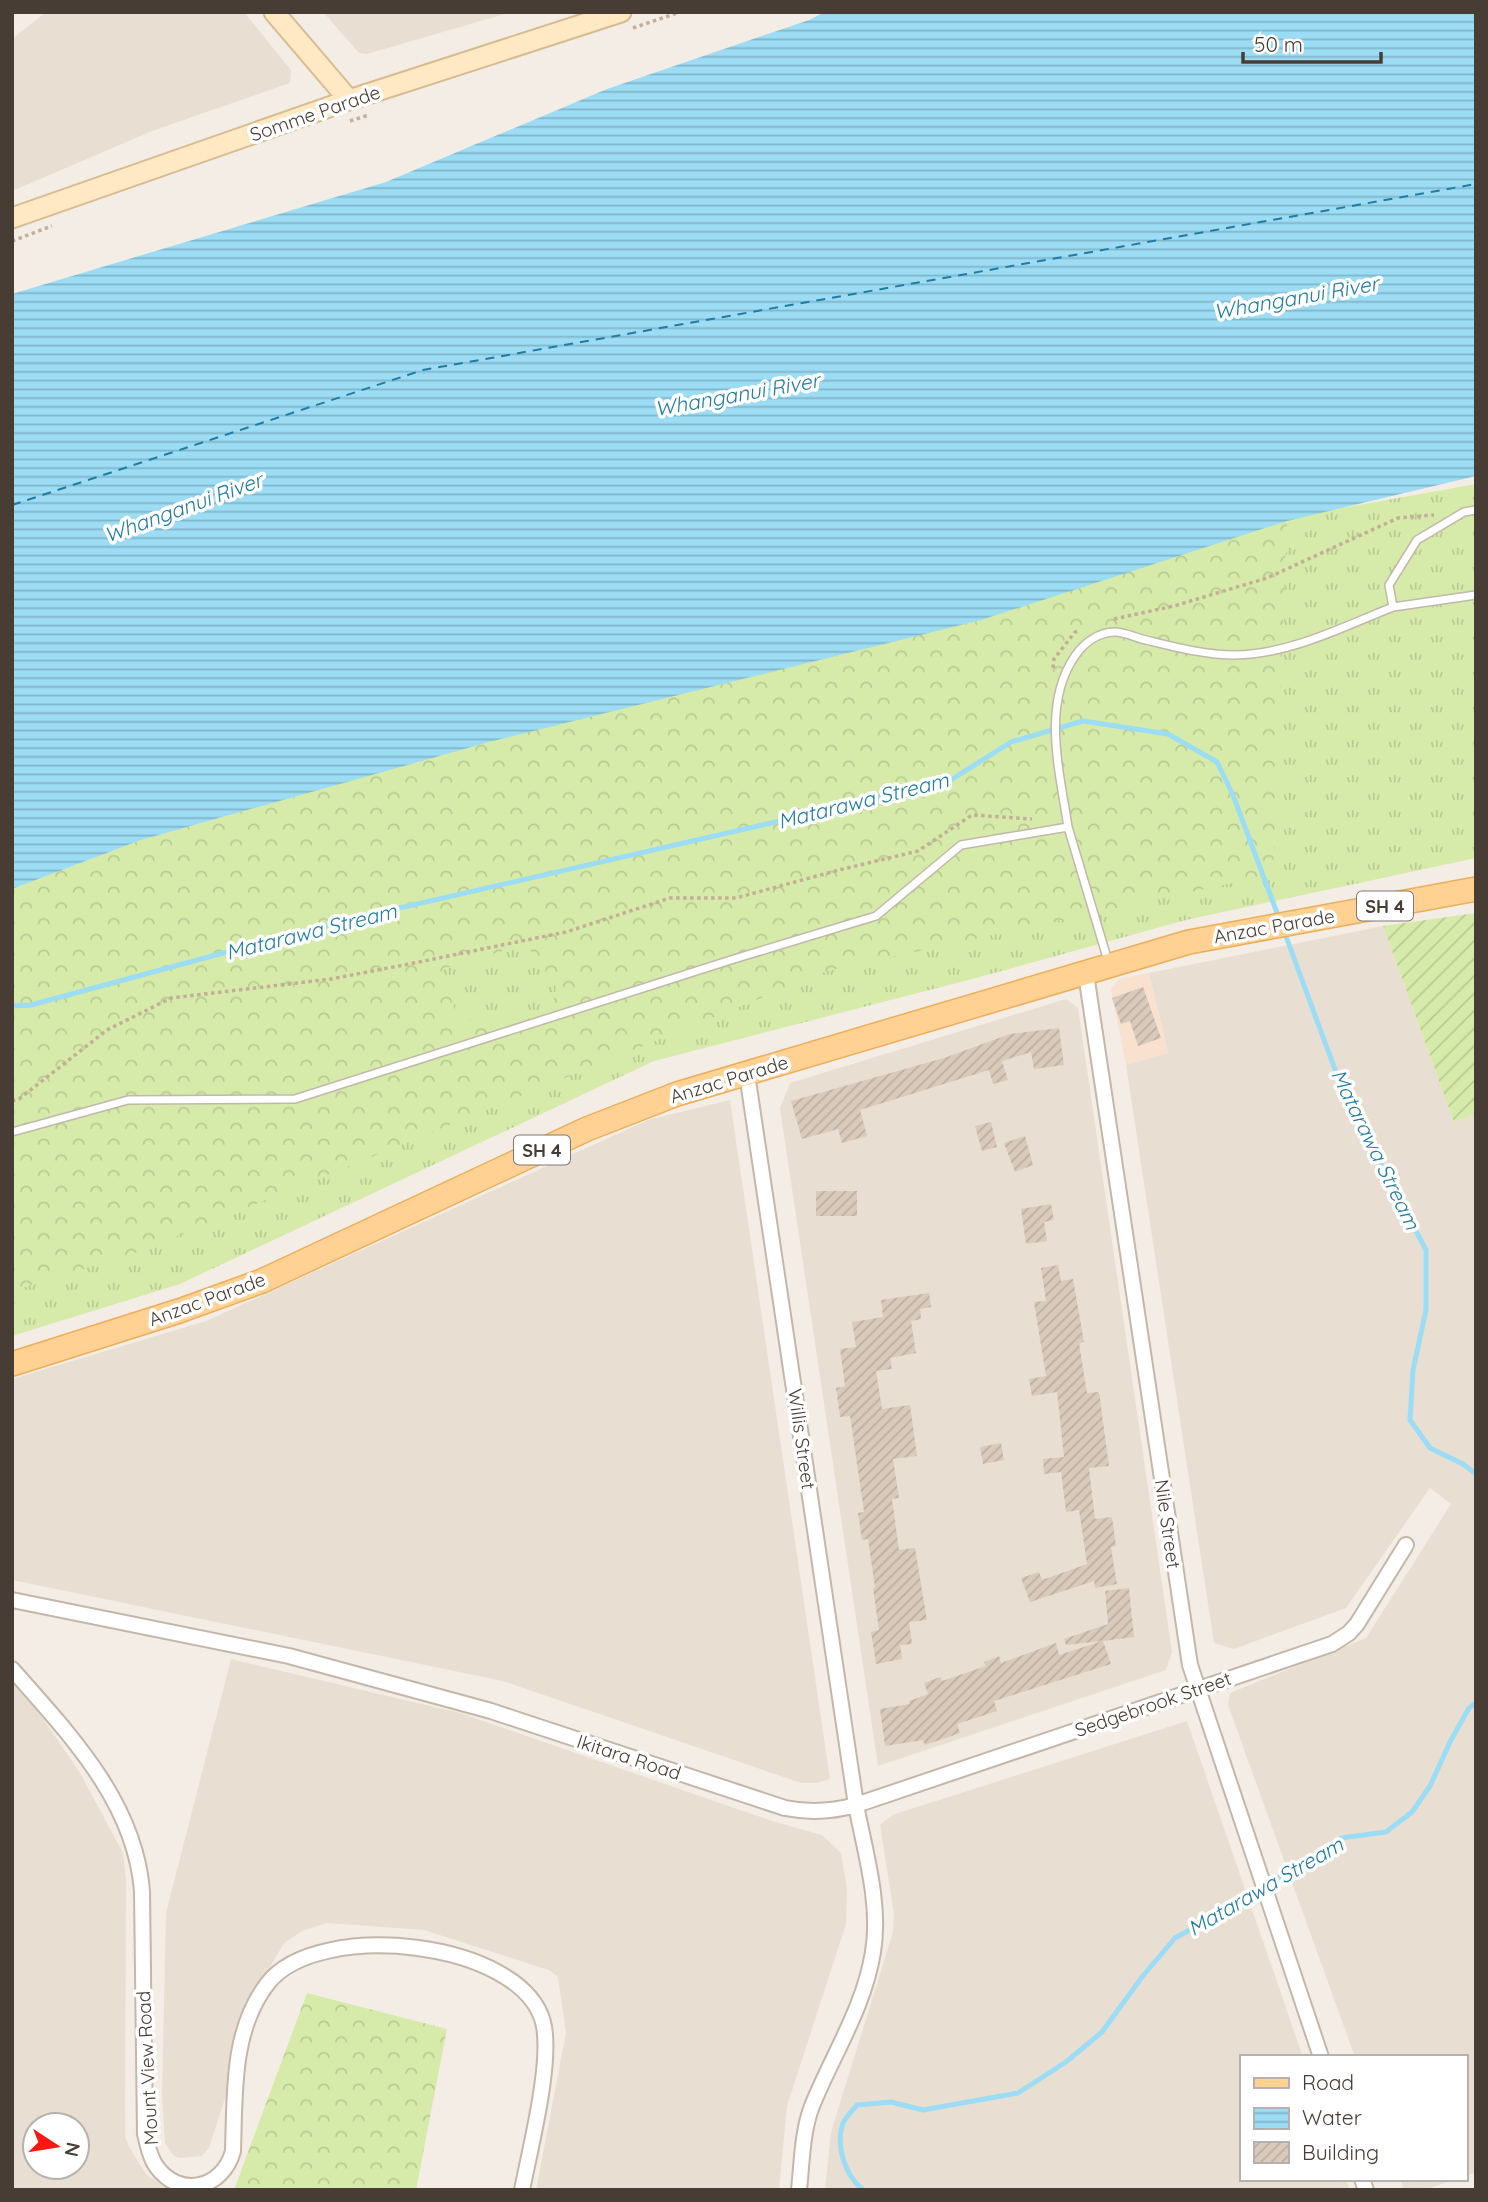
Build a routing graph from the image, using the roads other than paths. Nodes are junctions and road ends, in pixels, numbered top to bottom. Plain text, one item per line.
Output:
1 (274, 12) edge
2 (625, 21) edge
3 (348, 100) junction
4 (12, 218) edge
5 (1476, 510) edge
6 (1476, 595) edge
7 (1393, 607) junction
8 (1068, 827) junction
9 (1476, 889) edge
10 (1110, 966) junction
11 (1086, 974) junction
12 (747, 1074) junction
13 (12, 1132) edge
14 (12, 1364) edge
15 (1406, 1545) dead end
16 (12, 1600) edge
17 (12, 1669) edge
18 (1198, 1689) junction
19 (856, 1805) junction
20 (1320, 2055) edge
21 (522, 2190) edge
22 (799, 2190) edge

1 - 3 main road
2 - 3 main road, Somme Parade
3 - 4 main road, Somme Parade
5 - 7 lane
6 - 7 lane
7 - 8 lane
8 - 10 lane
8 - 13 lane
9 - 10 main road, Anzac Parade / SH 4
10 - 11 main road, Anzac Parade / SH 4
11 - 12 main road, Anzac Parade / SH 4
11 - 18 street, Nile Street
12 - 14 main road, Anzac Parade / SH 4
12 - 19 street, Willis Street
15 - 18 street, Sedgebrook Street
16 - 19 street, Ikitara Road
17 - 21 street, Mount View Road
18 - 19 street, Sedgebrook Street
18 - 20 street, Nile Street
19 - 22 street

